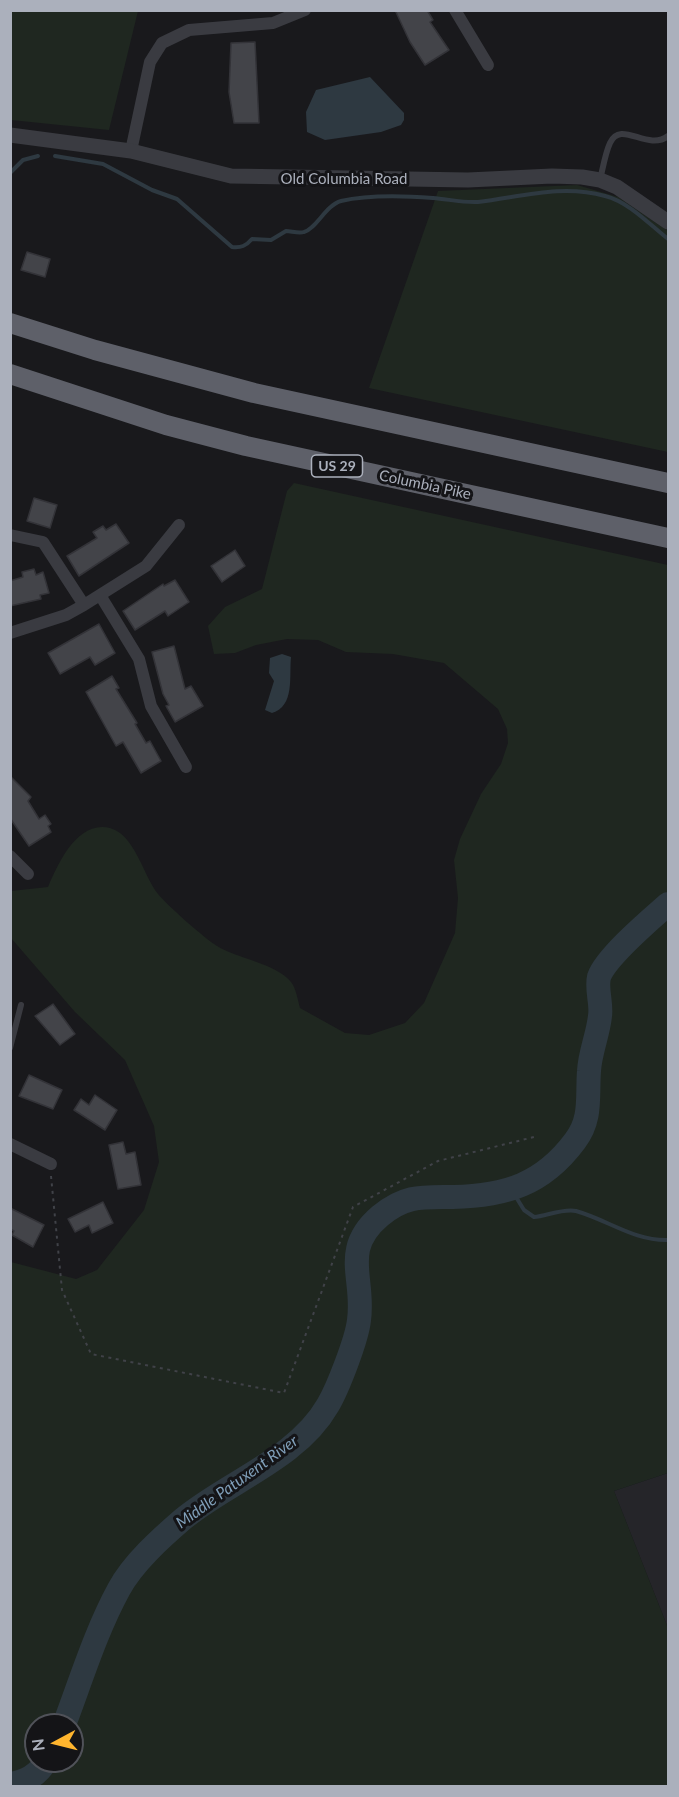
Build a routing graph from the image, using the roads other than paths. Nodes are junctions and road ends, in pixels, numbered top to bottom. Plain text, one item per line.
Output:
1 (305, 10) edge
2 (455, 10) edge
3 (488, 65) dead end
4 (10, 135) edge
5 (669, 136) edge
6 (131, 151) junction
7 (600, 180) junction
8 (669, 222) edge
9 (10, 323) edge
10 (10, 374) edge
11 (669, 483) edge
12 (179, 525) dead end
13 (10, 535) edge
14 (669, 538) edge
15 (100, 595) junction
16 (84, 605) junction
17 (10, 633) edge
18 (186, 767) dead end
19 (10, 856) edge
20 (28, 874) dead end
21 (21, 1005) dead end
22 (10, 1047) edge
23 (10, 1144) edge
24 (51, 1164) road end

1 - 6 street
2 - 3 street
4 - 6 street, Old Columbia Road
5 - 7 lane
6 - 7 street, Old Columbia Road
7 - 8 street, Old Columbia Road
9 - 11 highway
10 - 14 highway, Columbia Pike / US 29
12 - 15 street
13 - 16 street
15 - 16 street
15 - 18 street
16 - 17 street
19 - 20 street
21 - 22 lane
23 - 24 street

